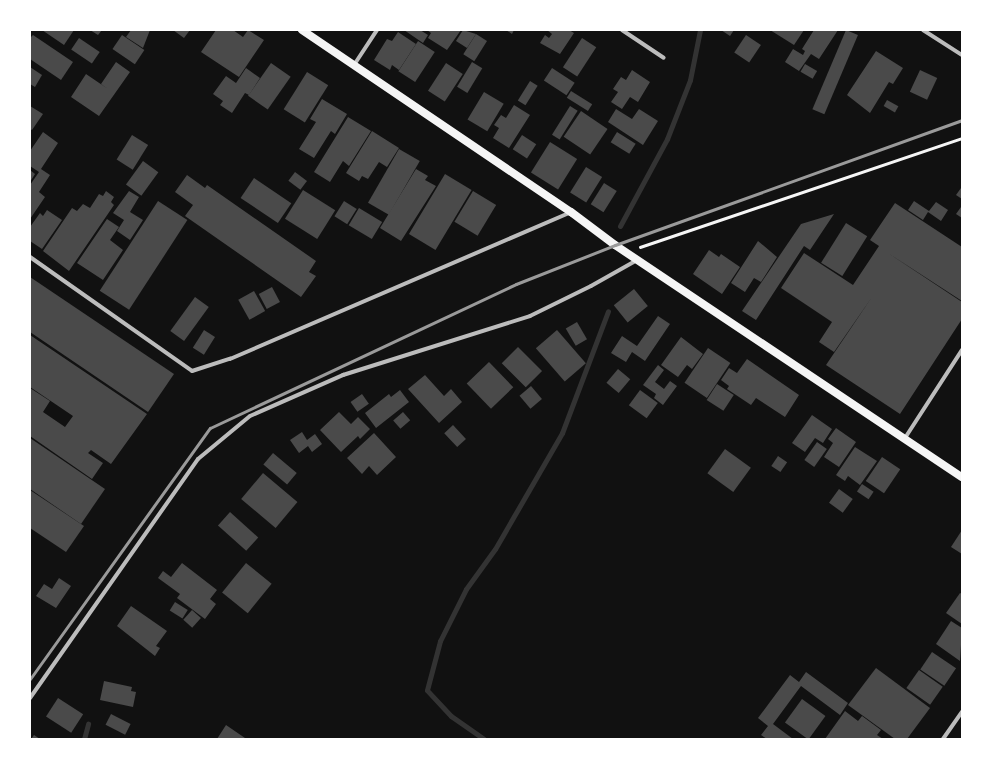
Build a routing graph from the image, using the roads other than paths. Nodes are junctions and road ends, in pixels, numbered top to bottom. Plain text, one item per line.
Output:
1 (302, 30) edge
2 (377, 30) edge
3 (622, 30) edge
4 (923, 30) edge
5 (962, 55) edge
6 (664, 58) dead end
7 (354, 65) junction
8 (571, 212) junction
9 (30, 257) edge
10 (638, 259) junction
11 (962, 350) edge
12 (906, 438) junction
13 (962, 477) edge
14 (30, 698) edge
15 (962, 712) edge
16 (943, 739) edge

1 - 7 main road
2 - 7 street
3 - 6 street
4 - 5 street
7 - 8 main road
8 - 9 street
8 - 10 main road
10 - 12 main road
10 - 14 street
11 - 12 street
12 - 13 main road
15 - 16 street

